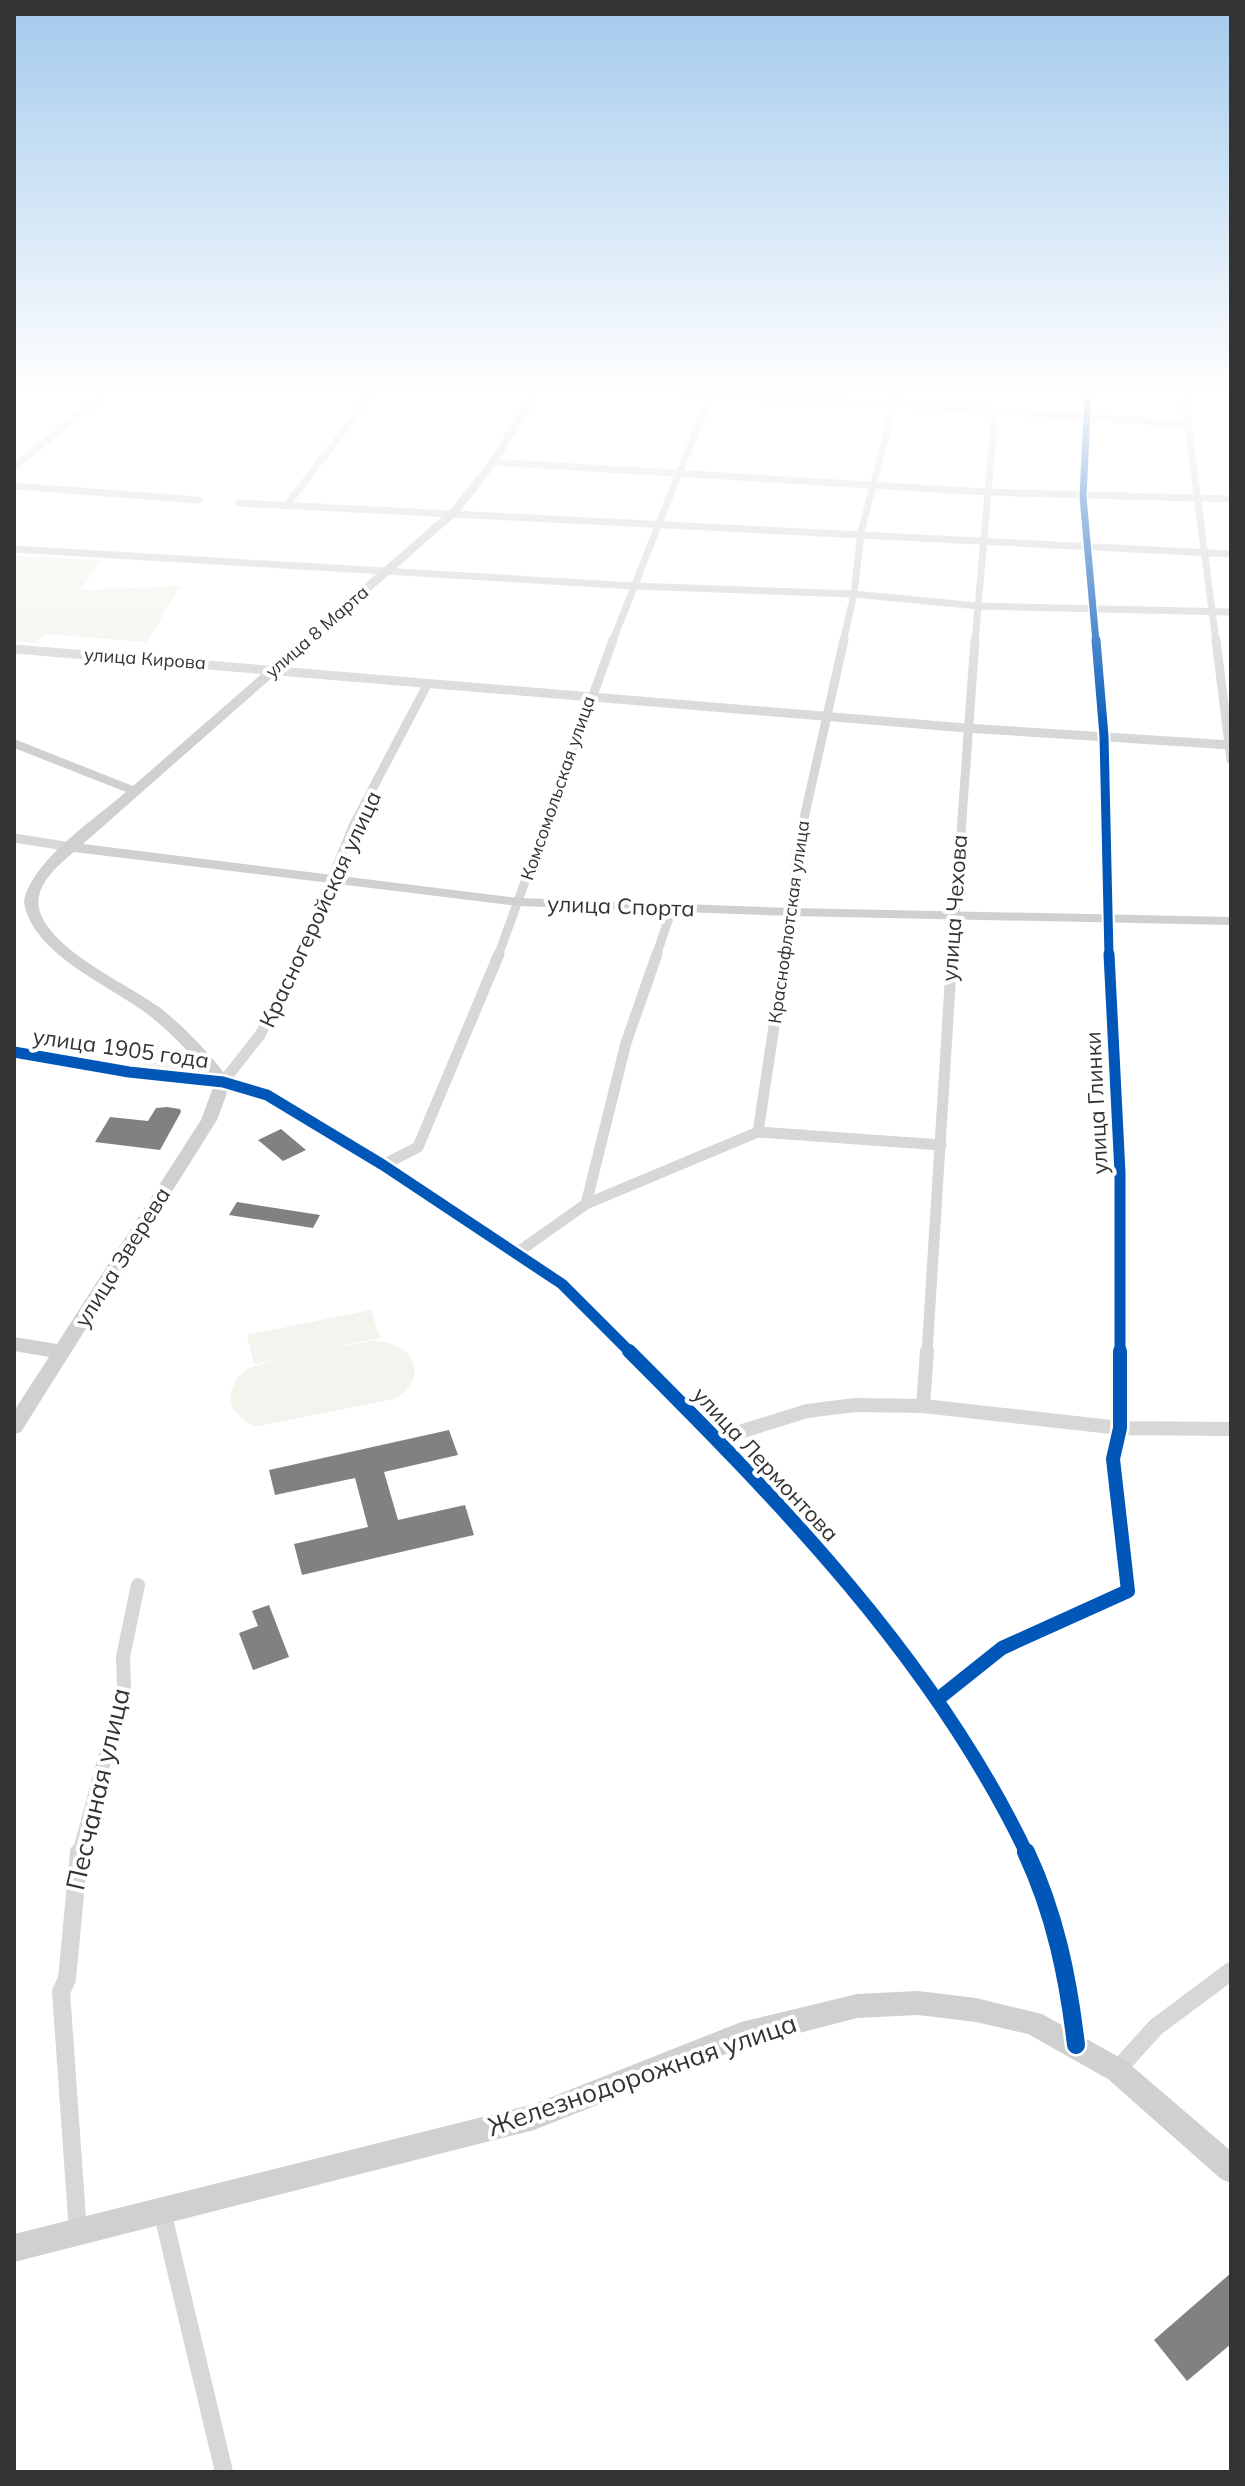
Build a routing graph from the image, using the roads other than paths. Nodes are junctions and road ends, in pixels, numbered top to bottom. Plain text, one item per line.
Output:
1 (399, 509) edge
2 (665, 509) edge
3 (866, 509) edge
4 (984, 509) edge
5 (1084, 509) edge
6 (1198, 509) edge
7 (455, 511) junction
8 (660, 525) junction
9 (861, 532) junction
10 (982, 541) junction
11 (1089, 546) junction
12 (14, 549) edge
13 (1202, 552) junction
14 (1231, 554) edge
15 (389, 569) junction
16 (634, 586) junction
17 (854, 594) junction
18 (978, 606) junction
19 (1092, 607) junction
20 (1213, 611) junction
21 (1231, 612) edge
22 (14, 649) edge
23 (275, 670) junction
24 (427, 685) junction
25 (590, 697) junction
26 (825, 716) junction
27 (966, 728) junction
28 (1104, 736) junction
29 (14, 743) edge
30 (1230, 744) edge
31 (1231, 760) edge
32 (135, 791) junction
33 (14, 838) edge
34 (71, 847) junction
35 (330, 881) junction
36 (519, 902) junction
37 (672, 909) junction
38 (791, 912) junction
39 (952, 915) junction
40 (1107, 917) junction
41 (1231, 921) edge
42 (14, 1052) edge
43 (223, 1082) junction
44 (758, 1132) junction
45 (941, 1145) junction
46 (383, 1165) junction
47 (586, 1204) junction
48 (518, 1252) junction
49 (14, 1344) edge
50 (62, 1352) junction
51 (923, 1406) junction
52 (14, 1427) edge
53 (1120, 1428) junction
54 (1231, 1429) edge
55 (717, 1439) junction
56 (138, 1585) dead end
57 (938, 1699) junction
58 (1231, 1971) edge
59 (1076, 2045) junction
60 (1117, 2070) junction
61 (1231, 2169) edge
62 (162, 2211) junction
63 (78, 2232) junction
64 (14, 2248) edge
65 (224, 2472) edge

1 - 7 street
2 - 8 street, Комсомольская улица
3 - 9 street, Краснофлотская улица
4 - 10 street, улица Чехова
5 - 11 street, улица Глинки
6 - 13 street
7 - 8 street
7 - 15 main road, улица 8 Марта
8 - 9 street
8 - 16 street, Комсомольская улица
9 - 10 street
9 - 17 street, Краснофлотская улица
10 - 11 street
10 - 18 street, улица Чехова
11 - 13 street
11 - 19 street, улица Глинки
12 - 15 street
13 - 14 street
13 - 20 street
15 - 16 street
15 - 23 main road, улица 8 Марта
16 - 17 street
16 - 25 street, Комсомольская улица
17 - 18 street
17 - 26 street, Краснофлотская улица
18 - 19 street
18 - 27 street, улица Чехова
19 - 20 street
19 - 28 street, улица Глинки
20 - 21 street
20 - 30 street
22 - 23 street, улица Кирова
23 - 24 street, улица Кирова
23 - 32 main road, улица 8 Марта
24 - 25 street, улица Кирова
24 - 35 street, Красногеройская улица
25 - 26 street, улица Кирова
25 - 36 street, Комсомольская улица
26 - 27 street, улица Кирова
26 - 38 street, Краснофлотская улица
27 - 28 street, улица Кирова
27 - 39 street, улица Чехова
28 - 30 street, улица Кирова
28 - 40 street, улица Глинки
29 - 32 main road
30 - 31 street
32 - 34 main road, улица 8 Марта
33 - 34 street, улица Спорта
34 - 35 main road, улица Спорта
34 - 43 main road
35 - 36 main road, улица Спорта
35 - 43 street, Красногеройская улица
36 - 37 main road, улица Спорта
36 - 46 street, Комсомольская улица
37 - 38 main road, улица Спорта
37 - 47 street
38 - 39 main road, улица Спорта
38 - 44 street, Краснофлотская улица
39 - 40 main road, улица Спорта
39 - 45 street, улица Чехова
40 - 41 main road, улица Спорта
40 - 53 street, улица Глинки
42 - 43 street, улица 1905 года
43 - 46 street, улица Лермонтова
43 - 50 main road, улица Зверева
44 - 45 street
44 - 47 street
45 - 51 street, улица Чехова
46 - 48 street, улица Лермонтова
47 - 48 street
48 - 55 street, улица Лермонтова
49 - 50 main road
50 - 52 main road, улица Зверева
51 - 53 street
51 - 55 street
53 - 54 street
53 - 57 street, улица Глинки
55 - 57 street, улица Лермонтова
56 - 63 street, Песчаная улица
57 - 59 street, улица Лермонтова
58 - 60 street
59 - 60 main road, Железнодорожная улица
59 - 62 main road, Железнодорожная улица
60 - 61 main road, Железнодорожная улица
62 - 63 main road, Железнодорожная улица
62 - 65 street
63 - 64 main road, Железнодорожная улица

